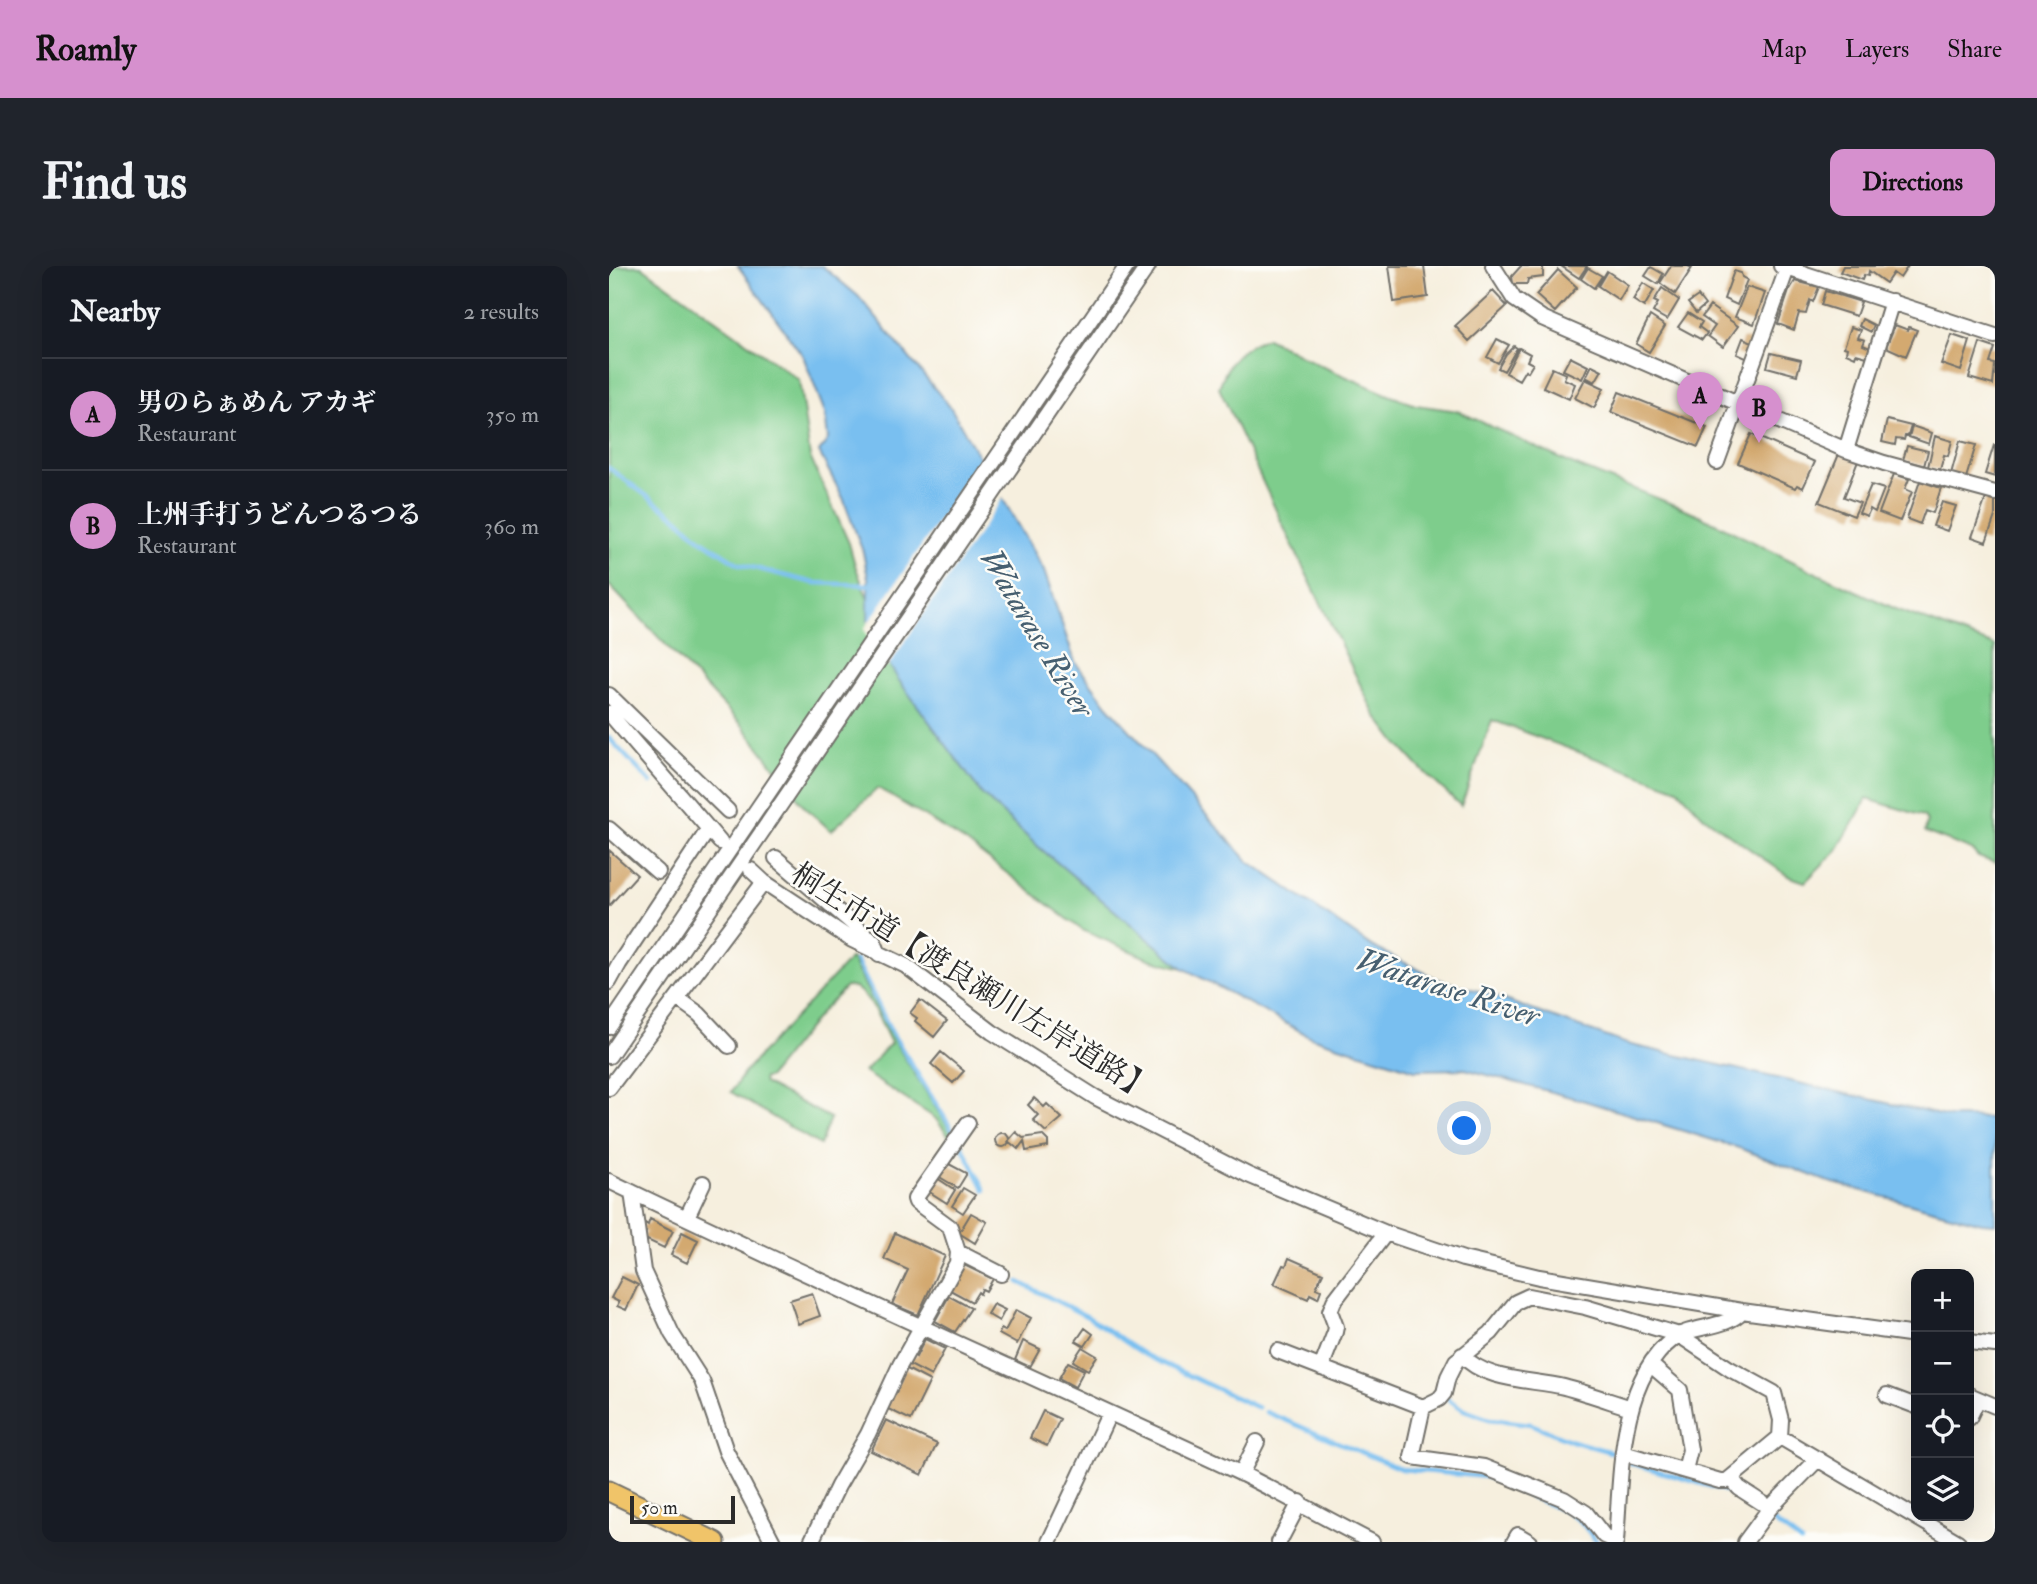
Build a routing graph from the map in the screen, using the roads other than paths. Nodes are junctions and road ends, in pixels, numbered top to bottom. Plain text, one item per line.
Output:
1 (1127, 266) edge
2 (1148, 266) edge
3 (1493, 266) edge
4 (1786, 267) edge
5 (1892, 301) junction
6 (1995, 336) edge
7 (1739, 403) junction
8 (1846, 450) junction
9 (1717, 462) dead end
10 (1995, 493) edge
11 (609, 695) edge
12 (609, 713) edge
13 (728, 811) dead end
14 (609, 830) edge
15 (708, 830) junction
16 (719, 842) dead end
17 (776, 858) dead end
18 (751, 870) dead end
19 (658, 872) dead end
20 (764, 882) junction
21 (880, 954) junction
22 (609, 982) edge
23 (677, 998) junction
24 (609, 1027) edge
25 (729, 1046) dead end
26 (609, 1056) edge
27 (609, 1088) edge
28 (968, 1123) dead end
29 (609, 1181) edge
30 (703, 1183) dead end
31 (632, 1192) junction
32 (687, 1217) junction
33 (1386, 1233) junction
34 (958, 1252) junction
35 (1000, 1274) dead end
36 (1742, 1311) junction
37 (921, 1328) junction
38 (1911, 1334) edge
39 (1679, 1335) junction
40 (1974, 1343) edge
41 (1995, 1345) edge
42 (1278, 1351) dead end
43 (1462, 1355) junction
44 (1651, 1365) junction
45 (1321, 1368) junction
46 (1887, 1395) dead end
47 (1974, 1397) edge
48 (1911, 1404) edge
49 (1995, 1406) edge
50 (1423, 1407) junction
51 (1631, 1408) junction
52 (1109, 1414) junction
53 (1780, 1437) junction
54 (1257, 1442) dead end
55 (1623, 1453) junction
56 (1818, 1459) junction
57 (1685, 1470) junction
58 (1241, 1474) junction
59 (1732, 1479) junction
60 (609, 1491) edge
61 (1300, 1502) junction
62 (1770, 1508) junction
63 (715, 1542) edge
64 (773, 1542) edge
65 (811, 1542) edge
66 (1049, 1542) edge
67 (1279, 1542) edge
68 (1372, 1542) edge
69 (1514, 1542) edge
70 (1530, 1542) edge
71 (1616, 1542) edge
72 (1745, 1542) edge
73 (1958, 1542) edge

1 - 24 street
2 - 26 street
3 - 7 street
4 - 5 street
4 - 7 street
5 - 6 street
5 - 8 street
7 - 8 street
7 - 9 street
8 - 10 street
11 - 13 street
12 - 15 street
14 - 19 street
15 - 16 street
15 - 22 street
17 - 21 street
18 - 20 street, 桐生市道【渡良瀬川左岸道路】
20 - 21 street, 桐生市道【渡良瀬川左岸道路】
20 - 23 street
21 - 33 street, 桐生市道【渡良瀬川左岸道路】
23 - 25 street
23 - 27 street
28 - 34 street
29 - 31 street
30 - 32 street
31 - 32 street
31 - 64 street
32 - 37 street
33 - 36 street, 桐生市道【渡良瀬川左岸道路】
33 - 45 street
34 - 35 street
34 - 37 street
36 - 38 street, 桐生市道【渡良瀬川左岸道路】
36 - 39 street
37 - 52 street
37 - 65 street
39 - 43 street
39 - 44 street
39 - 53 street
40 - 41 street
42 - 45 street
43 - 50 street
43 - 51 street
44 - 51 street
44 - 57 street
45 - 50 street
46 - 48 street
47 - 49 street
50 - 71 street
51 - 55 street
52 - 58 street
52 - 66 street
53 - 56 street
53 - 59 street
54 - 58 street
55 - 57 street
55 - 71 street
56 - 62 street
56 - 73 street
57 - 59 street
58 - 61 street
59 - 62 street
60 - 63 highway
61 - 67 street
61 - 68 street
62 - 72 street
69 - 70 street

